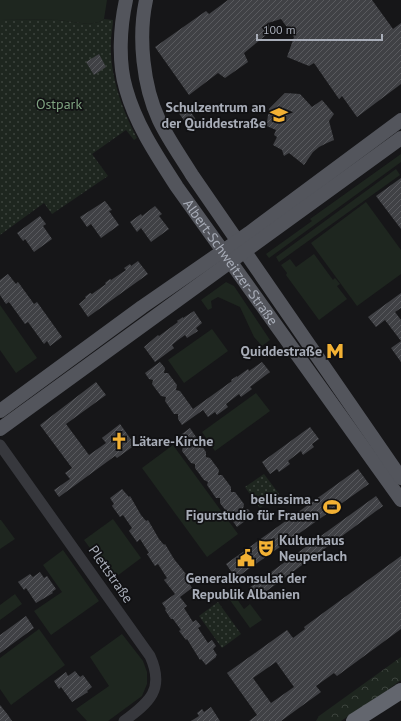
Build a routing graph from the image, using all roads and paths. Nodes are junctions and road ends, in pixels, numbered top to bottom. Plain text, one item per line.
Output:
1 (126, 0) edge
2 (146, 0) edge
3 (401, 120) edge
4 (401, 138) edge
5 (241, 246) junction
6 (226, 256) junction
7 (0, 411) edge
8 (0, 429) edge
9 (0, 445) edge
10 (401, 478) edge
11 (401, 500) edge
12 (401, 691) edge
13 (401, 703) edge
14 (124, 721) edge
15 (354, 721) edge
16 (372, 721) edge

1 - 6 main road, Albert-Schweitzer-Straße
2 - 5 main road, Albert-Schweitzer-Straße
3 - 5 main road
4 - 5 main road
5 - 6 main road
5 - 10 main road, Albert-Schweitzer-Straße
6 - 7 main road
6 - 8 main road
6 - 11 main road, Albert-Schweitzer-Straße
9 - 14 street, Plettstraße
12 - 15 highway
13 - 16 highway

